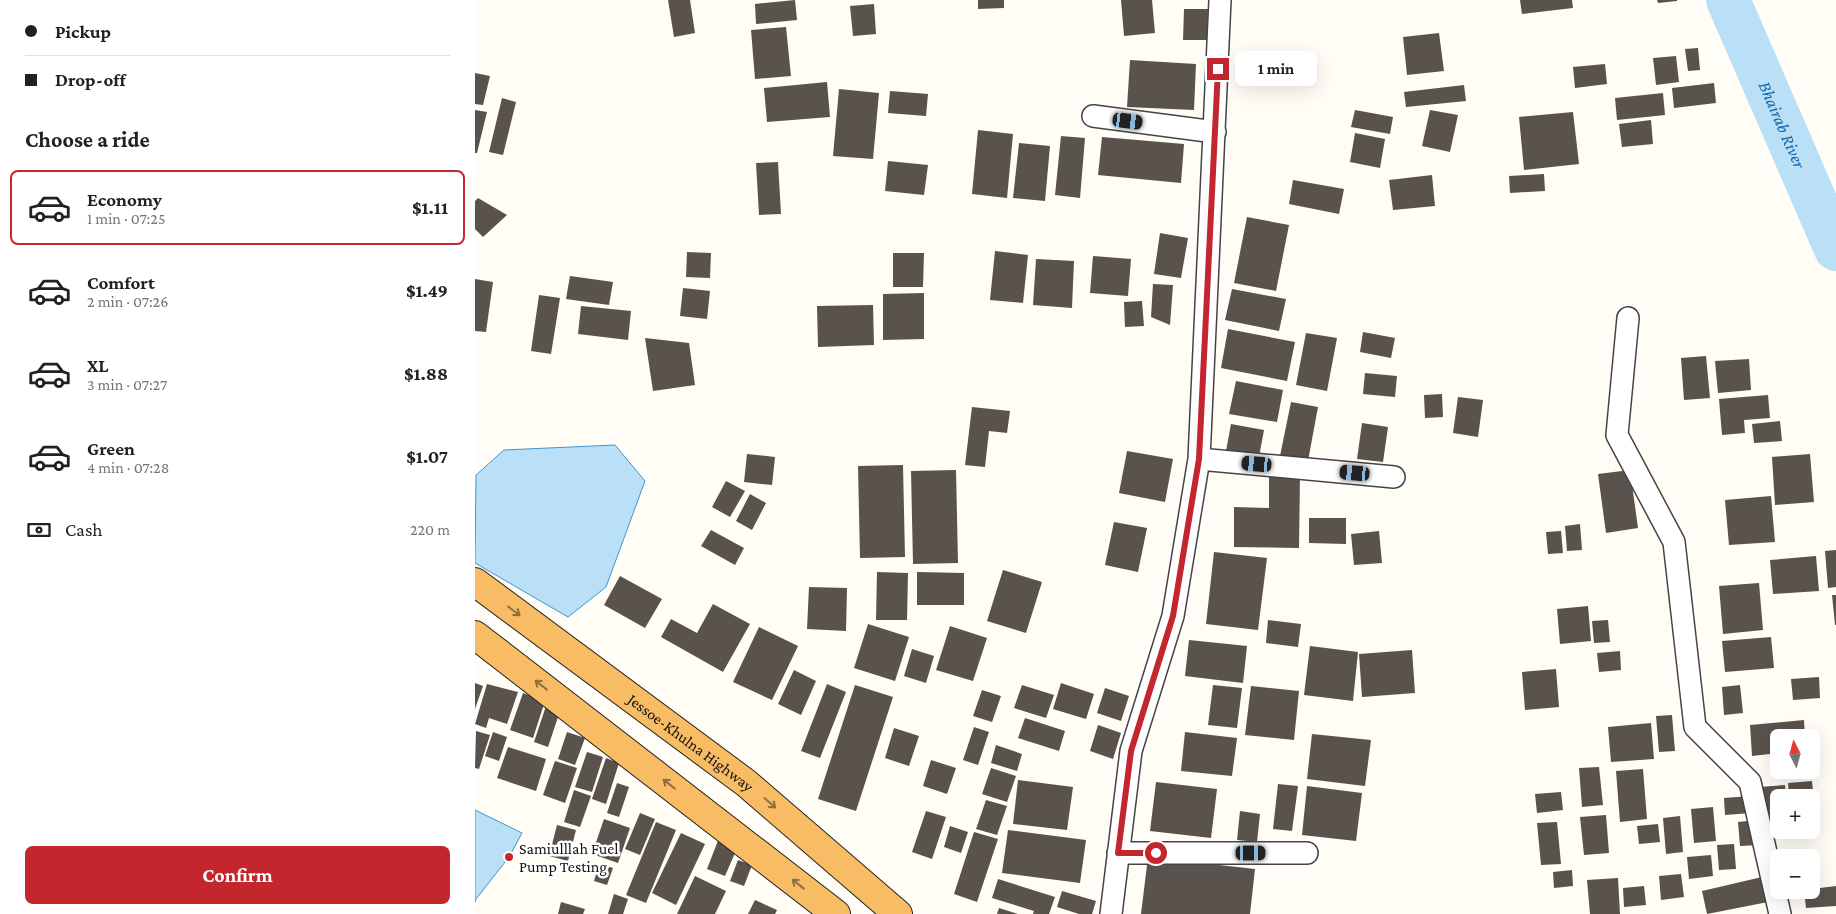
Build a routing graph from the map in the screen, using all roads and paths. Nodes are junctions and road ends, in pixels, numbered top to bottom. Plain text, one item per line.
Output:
1 (1221, 0) edge
2 (1093, 116) dead end
3 (1215, 132) junction
4 (1628, 318) dead end
5 (1199, 459) junction
6 (1394, 477) dead end
7 (475, 582) edge
8 (475, 635) edge
9 (1118, 853) junction
10 (1307, 853) dead end
11 (836, 914) edge
12 (898, 914) edge
13 (1111, 914) edge
14 (1780, 914) edge

1 - 3 street
2 - 3 street
3 - 5 street
4 - 14 street
5 - 6 street
5 - 9 street
7 -> 12 highway, Jessoe-Khulna Highway
11 -> 8 highway
9 - 10 street
9 - 13 street

